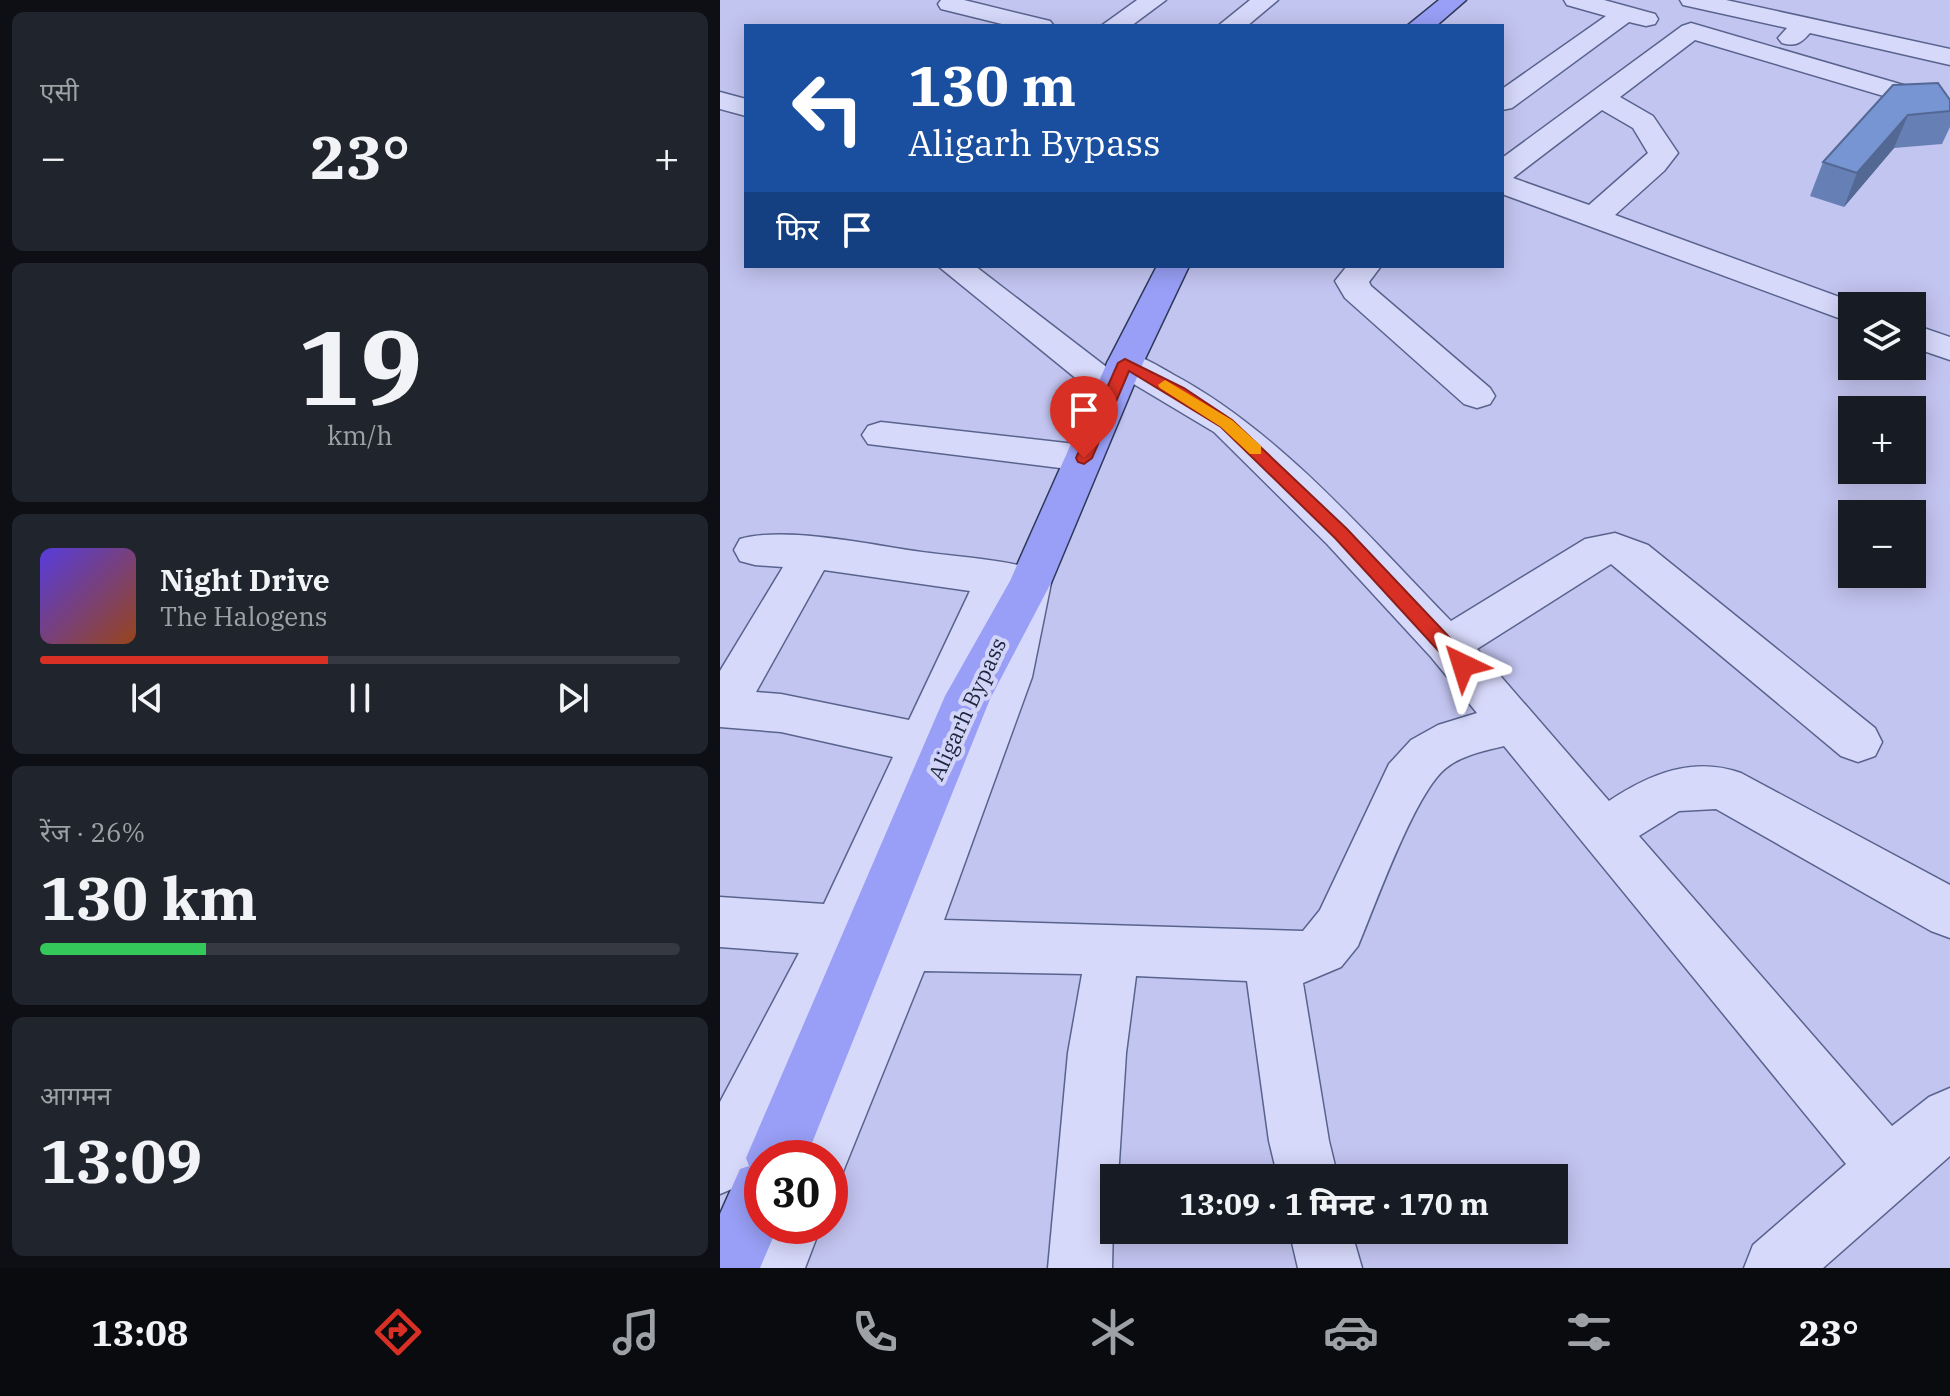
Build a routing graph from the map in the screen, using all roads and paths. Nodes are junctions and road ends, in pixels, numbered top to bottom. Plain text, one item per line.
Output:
1 (959, 0) edge
2 (1047, 0) edge
3 (1154, 0) edge
4 (1266, 0) edge
5 (1454, 0) edge
6 (1576, 0) edge
7 (1692, 0) edge
8 (1626, 13) junction
9 (1015, 20) junction
10 (1032, 24) edge
11 (1117, 24) edge
12 (1239, 24) edge
13 (1423, 24) edge
14 (1691, 31) junction
15 (1950, 57) edge
16 (1914, 97) edge
17 (1601, 98) junction
18 (720, 100) edge
19 (1504, 101) edge
20 (744, 107) edge
21 (1504, 171) edge
22 (1504, 185) edge
23 (1594, 217) junction
24 (957, 268) edge
25 (1172, 268) edge
26 (1363, 268) edge
27 (1838, 308) edge
28 (1926, 340) edge
29 (1950, 349) edge
30 (1119, 377) junction
31 (1477, 396) dead end
32 (881, 435) dead end
33 (1084, 458) junction
34 (755, 550) dead end
35 (813, 553) junction
36 (1013, 580) junction
37 (1447, 645) junction
38 (722, 708) edge
39 (1511, 724) junction
40 (1858, 742) dead end
41 (921, 743) junction
42 (1605, 831) junction
43 (1950, 913) edge
44 (720, 922) edge
45 (839, 930) junction
46 (908, 945) junction
47 (1113, 949) junction
48 (1271, 956) junction
49 (1950, 1118) edge
50 (783, 1140) edge
51 (827, 1140) edge
52 (720, 1164) edge
53 (1305, 1164) edge
54 (1888, 1168) junction
55 (744, 1232) edge
56 (783, 1244) edge
57 (1324, 1244) edge
58 (728, 1268) edge
59 (773, 1268) edge
60 (1080, 1268) edge
61 (1330, 1268) edge
62 (1776, 1268) edge

1 - 9 street
2 - 9 street
3 - 11 street
4 - 12 street
5 - 13 main road
6 - 8 street
7 - 15 street
8 - 14 street
8 - 19 street
9 - 10 street
14 - 16 street
14 - 17 street
17 - 21 street
17 - 23 street
18 - 20 street
22 - 23 street
23 - 27 street
24 - 30 street
25 - 30 main road, Aligarh Bypass
26 - 31 street
28 - 29 street
30 - 33 main road, Aligarh Bypass
30 - 37 street
32 - 33 street
33 - 36 main road, Aligarh Bypass
34 - 35 street
35 - 36 street
35 - 38 street
36 - 41 street
36 - 46 street
36 - 50 main road, Aligarh Bypass
37 - 39 street
37 - 40 street
38 - 41 street
39 - 42 street
39 - 48 street
41 - 45 street
42 - 43 street
42 - 54 street
44 - 45 street
45 - 52 street
46 - 47 street
46 - 51 street
47 - 48 street
47 - 60 street
48 - 53 street
49 - 54 street
54 - 62 street
55 - 58 main road
56 - 59 street
57 - 61 street

